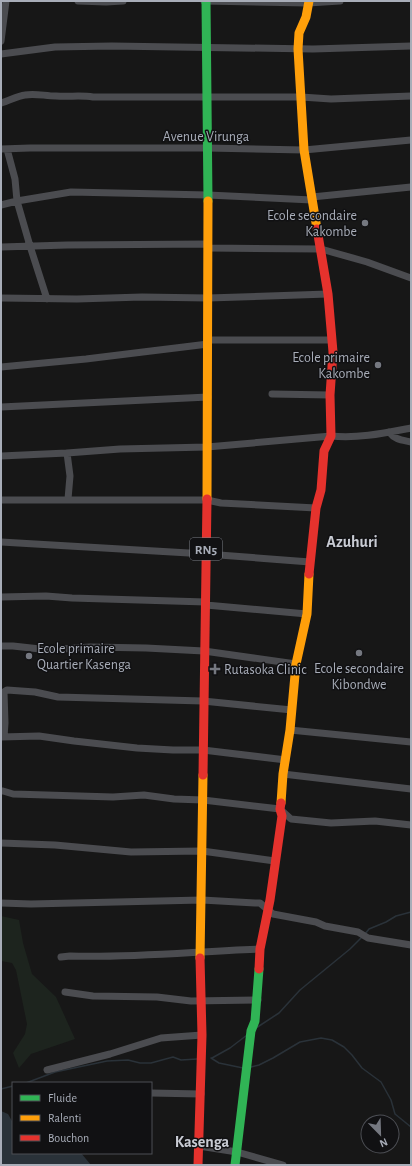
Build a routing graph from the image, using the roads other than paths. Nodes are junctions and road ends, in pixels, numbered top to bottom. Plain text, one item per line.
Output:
1 (6, 1) edge
2 (78, 1) edge
3 (123, 1) edge
4 (205, 1) edge
5 (340, 1) edge
6 (309, 2) edge
7 (1, 41) edge
8 (411, 46) edge
9 (206, 48) junction
10 (298, 49) junction
11 (1, 54) edge
12 (411, 96) edge
13 (301, 97) junction
14 (206, 98) junction
15 (1, 103) edge
16 (411, 140) edge
17 (207, 148) junction
18 (4, 149) edge
19 (304, 150) junction
20 (411, 188) edge
21 (208, 195) junction
22 (312, 199) junction
23 (17, 201) junction
24 (1, 205) edge
25 (30, 246) junction
26 (208, 246) junction
27 (1, 247) edge
28 (322, 248) junction
29 (411, 278) edge
30 (328, 294) junction
31 (1, 298) edge
32 (208, 298) junction
33 (47, 299) junction
34 (332, 340) junction
35 (208, 342) junction
36 (1, 367) edge
37 (272, 394) dead end
38 (330, 395) junction
39 (208, 397) junction
40 (1, 407) edge
41 (411, 428) edge
42 (389, 432) junction
43 (331, 436) junction
44 (411, 442) edge
45 (207, 447) junction
46 (67, 453) junction
47 (1, 456) edge
48 (68, 499) junction
49 (1, 500) edge
50 (207, 500) junction
51 (316, 508) junction
52 (1, 542) edge
53 (206, 554) junction
54 (310, 562) junction
55 (1, 597) edge
56 (206, 603) junction
57 (306, 614) junction
58 (1, 646) edge
59 (204, 652) junction
60 (296, 664) junction
61 (203, 701) junction
62 (292, 710) junction
63 (290, 730) junction
64 (3, 737) edge
65 (411, 742) edge
66 (203, 750) junction
67 (286, 760) junction
68 (284, 774) junction
69 (411, 790) edge
70 (1, 791) edge
71 (203, 800) junction
72 (280, 809) junction
73 (411, 825) edge
74 (1, 843) edge
75 (202, 851) junction
76 (275, 861) junction
77 (202, 900) junction
78 (1, 903) edge
79 (268, 908) junction
80 (411, 946) edge
81 (260, 949) junction
82 (200, 951) junction
83 (61, 957) dead end
84 (65, 992) dead end
85 (258, 1000) junction
86 (202, 1001) junction
87 (202, 1035) junction
88 (47, 1070) dead end
89 (152, 1093) edge
90 (201, 1094) junction
91 (199, 1146) junction
92 (238, 1152) junction
93 (198, 1165) edge
94 (235, 1165) edge
95 (283, 1165) edge

1 - 7 street
2 - 3 street
4 - 6 street
4 - 9 main road, RN5
5 - 6 street
6 - 10 main road
8 - 10 street
9 - 10 street
9 - 11 street
9 - 14 main road, RN5
10 - 13 main road
12 - 13 street
13 - 14 street
13 - 19 main road
14 - 15 street
14 - 17 main road, RN5
16 - 19 street, Avenue Virunga
17 - 18 street, Avenue Virunga
17 - 19 street, Avenue Virunga
17 - 21 main road, RN5
18 - 23 street
19 - 22 main road
20 - 22 street
21 - 22 street
21 - 23 street
21 - 26 main road, RN5
22 - 28 main road
23 - 24 street
23 - 25 street
25 - 26 street
25 - 27 street
25 - 33 street
26 - 28 street
26 - 32 main road, RN5
28 - 29 street
28 - 30 main road
30 - 32 street
30 - 34 main road
31 - 33 street
32 - 33 street
32 - 35 main road, RN5
34 - 35 street
34 - 38 main road
35 - 36 street
35 - 39 main road, RN5
37 - 38 street
38 - 43 main road
39 - 40 street
39 - 45 main road, RN5
41 - 42 street
42 - 43 street
42 - 44 street
43 - 45 street
43 - 51 main road
45 - 46 street
45 - 50 main road, RN5
46 - 47 street
46 - 48 street
48 - 49 street
48 - 50 street
50 - 51 street
50 - 53 main road, RN5
51 - 54 main road
52 - 53 street
53 - 54 street
53 - 56 main road, RN5
54 - 57 main road
55 - 56 street
56 - 57 street
56 - 59 main road, RN5
57 - 60 main road
58 - 59 street
59 - 60 street
59 - 61 main road, RN5
60 - 62 main road
61 - 62 street
61 - 64 street
61 - 66 main road, RN5
62 - 63 main road
63 - 65 street
63 - 67 main road
64 - 66 street
66 - 67 street
66 - 71 main road, RN5
67 - 68 main road
68 - 69 street
68 - 72 main road
70 - 71 street
71 - 72 street
71 - 75 main road, RN5
72 - 73 street
72 - 76 main road
74 - 75 street
75 - 76 street
75 - 77 main road, RN5
76 - 79 main road
77 - 78 street
77 - 79 street
77 - 82 main road, RN5
79 - 80 street
79 - 81 main road
81 - 82 street
81 - 85 main road
82 - 83 street
82 - 86 main road, RN5
84 - 86 street
85 - 86 street
85 - 92 main road
86 - 87 main road, RN5
87 - 88 street
87 - 90 main road, RN5
89 - 90 street
90 - 91 main road, RN5
91 - 92 street
91 - 93 main road, RN5
92 - 94 main road
92 - 95 street

